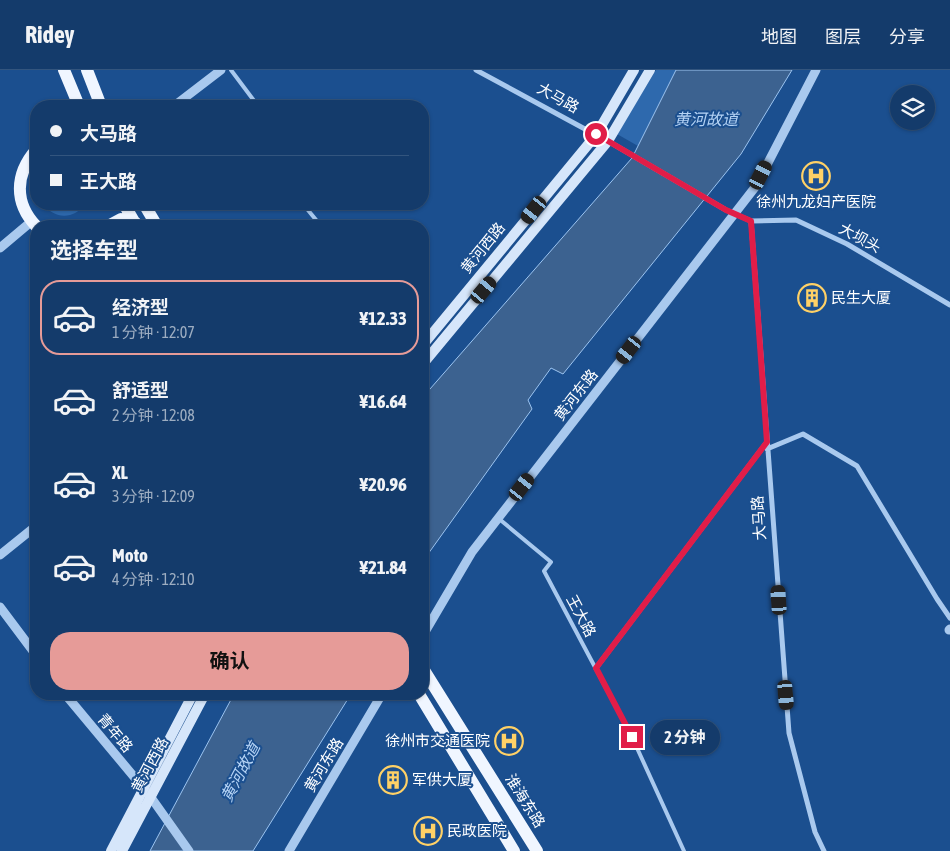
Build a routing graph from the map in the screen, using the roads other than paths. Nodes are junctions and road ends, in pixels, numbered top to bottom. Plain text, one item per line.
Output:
1 (64, 70) edge
2 (86, 70) edge
3 (220, 70) edge
4 (231, 70) edge
5 (476, 70) edge
6 (634, 70) edge
7 (650, 70) edge
8 (816, 70) edge
9 (75, 100) edge
10 (98, 100) edge
11 (182, 100) edge
12 (254, 100) edge
13 (596, 134) junction
14 (610, 142) junction
15 (30, 157) edge
16 (308, 210) edge
17 (735, 214) junction
18 (31, 220) edge
19 (316, 220) edge
20 (751, 221) junction
21 (30, 227) edge
22 (0, 248) edge
23 (950, 305) edge
24 (429, 337) edge
25 (429, 357) edge
26 (767, 446) junction
27 (498, 518) junction
28 (30, 531) edge
29 (0, 555) edge
30 (0, 607) edge
31 (950, 618) edge
32 (429, 624) edge
33 (30, 647) edge
34 (596, 668) junction
35 (429, 678) edge
36 (70, 700) edge
37 (190, 700) edge
38 (202, 700) edge
39 (378, 700) edge
40 (423, 700) edge
41 (143, 787) junction
42 (150, 796) junction
43 (111, 851) edge
44 (122, 851) edge
45 (189, 851) edge
46 (289, 851) edge
47 (514, 851) edge
48 (537, 851) edge
49 (684, 851) edge
50 (824, 851) edge

1 - 9 main road
2 - 10 main road
3 - 11 street
4 - 12 lane
5 - 13 street, 大马路
6 - 13 main road, 黄河西路
7 - 14 main road, 黄河西路
8 - 17 street, 黄河东路
13 - 14 street, 大马路
13 - 24 main road, 黄河西路
14 - 17 street, 大马路
14 - 25 main road, 黄河西路
15 - 18 main road
16 - 19 lane
17 - 20 street, 大马路
17 - 27 street, 黄河东路
20 - 23 street, 大坝头
20 - 26 street, 大马路
21 - 22 street
26 - 31 street
26 - 34 street
26 - 50 street, 大马路
27 - 32 street, 黄河东路
27 - 34 lane, 王大路
28 - 29 street
30 - 33 street
34 - 49 lane, 王大路
35 - 48 main road, 淮海东路
36 - 41 street, 青年路
37 - 41 main road, 黄河西路
38 - 42 main road, 黄河西路
39 - 46 street, 黄河东路
40 - 47 main road
41 - 42 street, 青年路
41 - 43 main road, 黄河西路
42 - 44 main road, 黄河西路
42 - 45 street, 青年路

